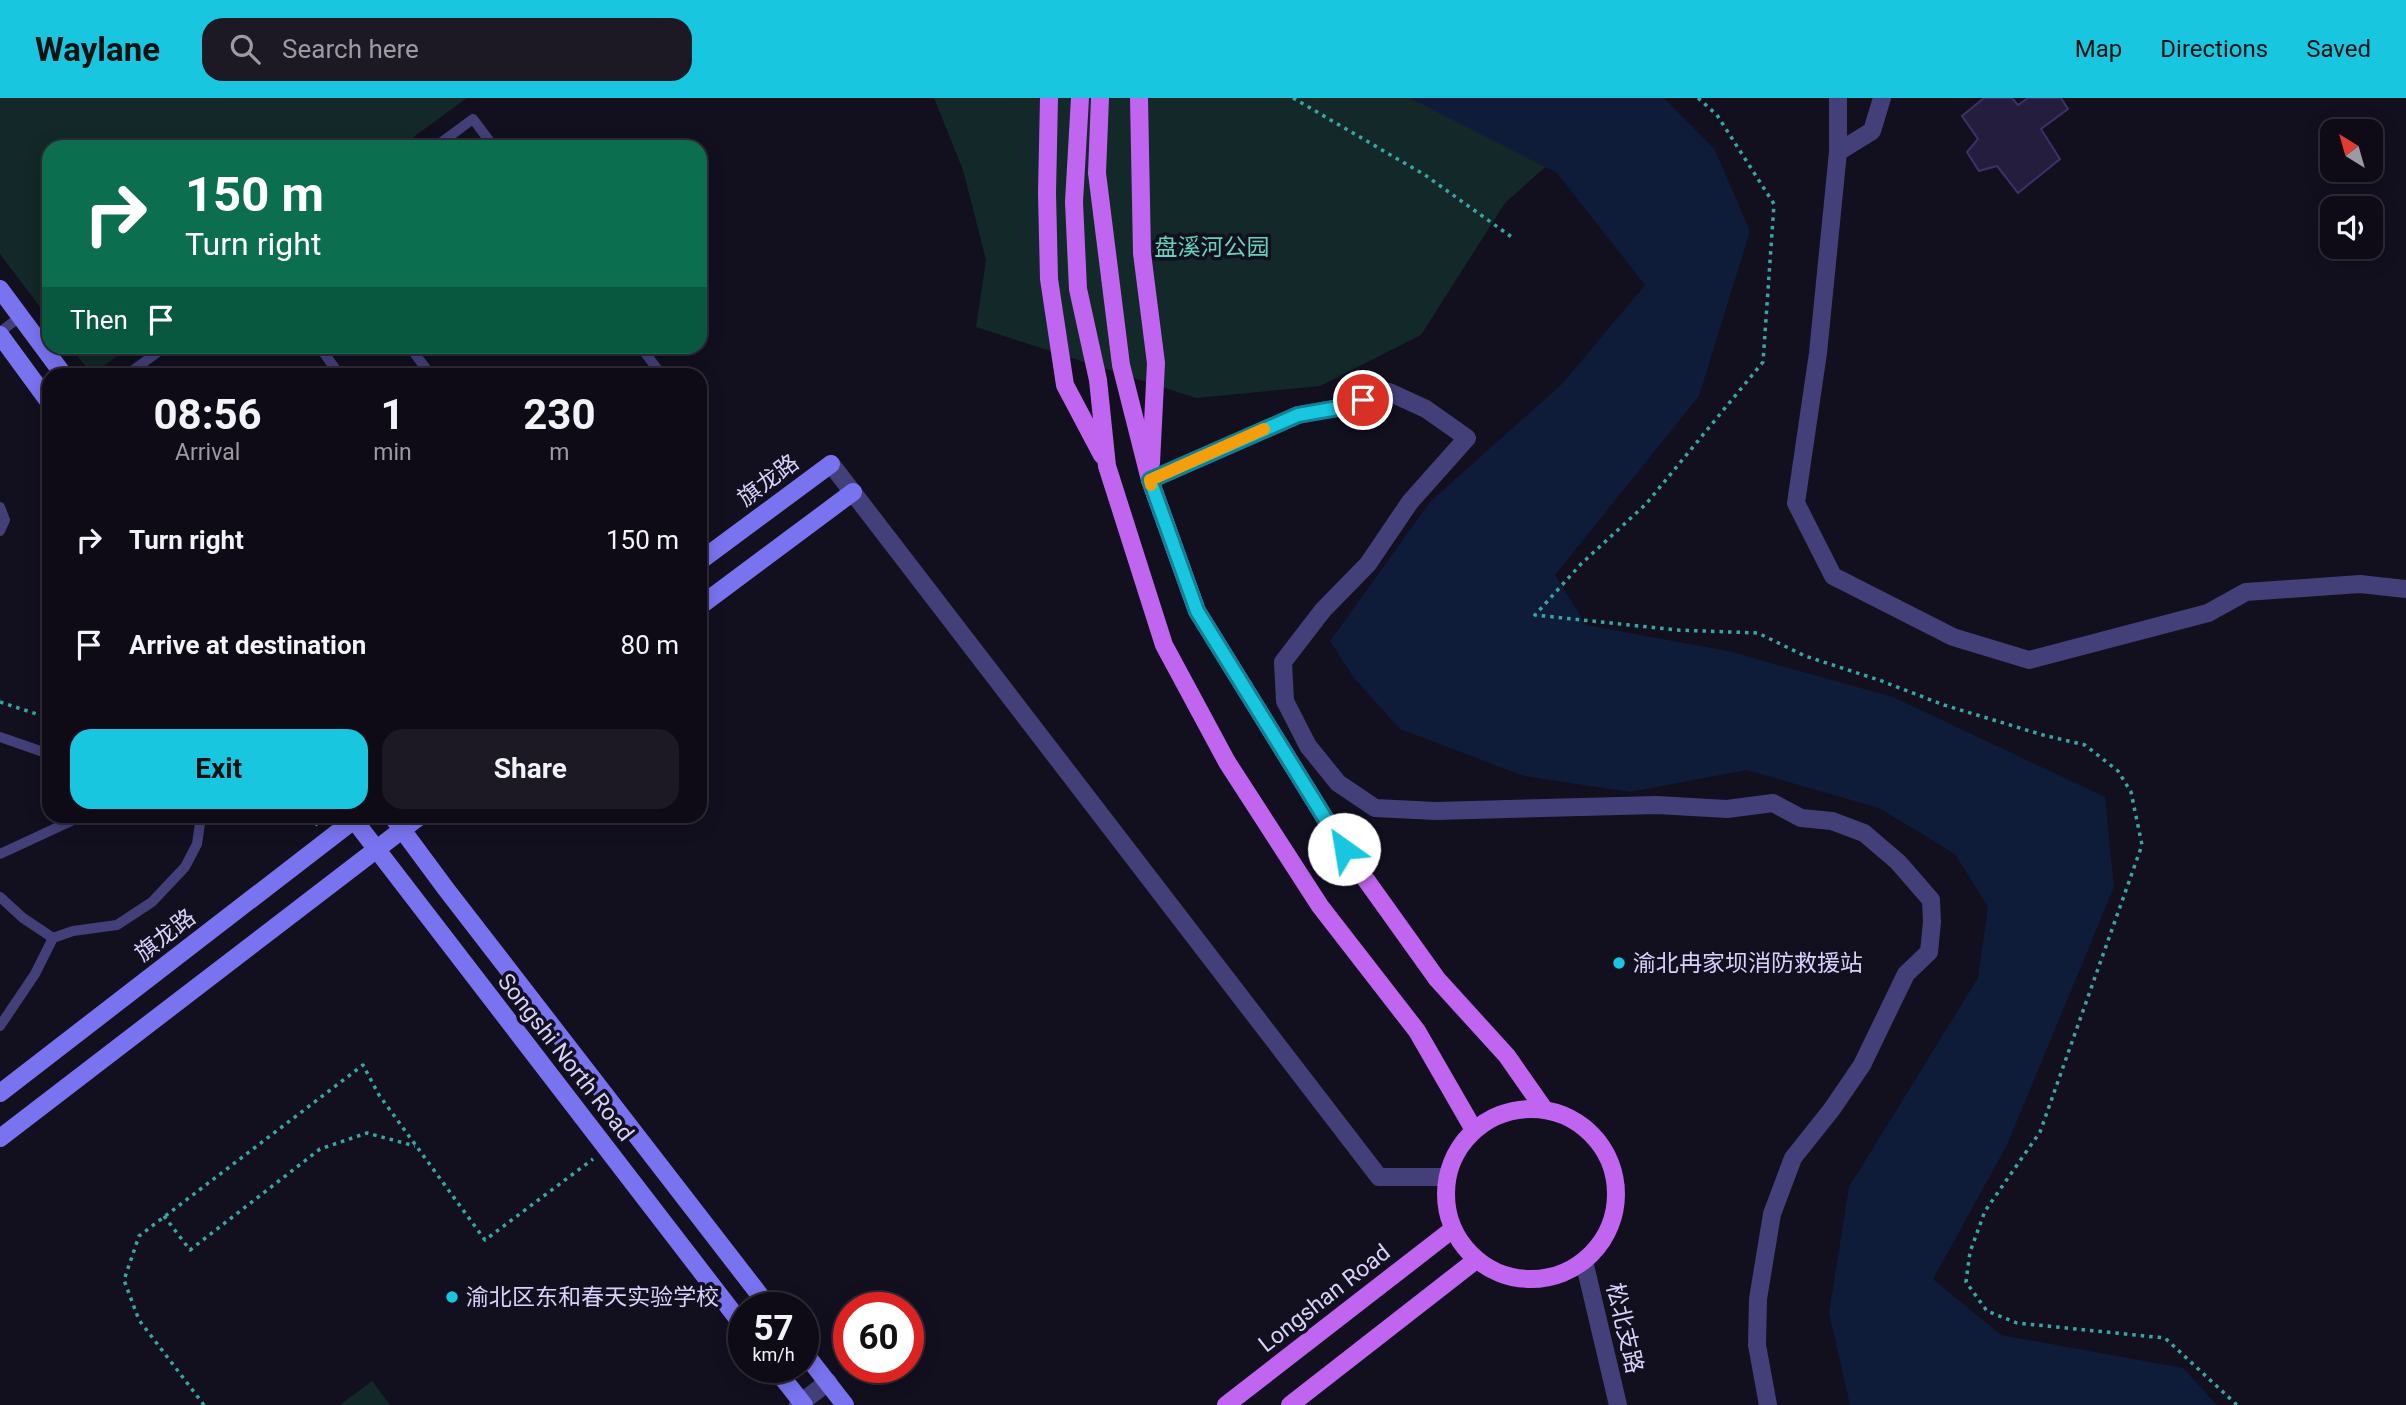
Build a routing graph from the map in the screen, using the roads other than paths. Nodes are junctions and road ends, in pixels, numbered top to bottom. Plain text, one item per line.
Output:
1 (1049, 98) edge
2 (1080, 98) edge
3 (1100, 98) edge
4 (1139, 98) edge
5 (1838, 98) edge
6 (1882, 98) edge
7 (444, 140) edge
8 (489, 140) edge
9 (1838, 152) junction
10 (0, 289) edge
11 (20, 317) junction
12 (0, 334) edge
13 (42, 346) edge
14 (48, 354) edge
15 (155, 354) edge
16 (58, 368) edge
17 (136, 368) edge
18 (42, 392) edge
19 (831, 464) joint
20 (1107, 466) junction
21 (1150, 480) junction
22 (853, 492) junction
23 (0, 507) edge
24 (0, 531) edge
25 (707, 556) edge
26 (2406, 589) edge
27 (707, 601) edge
28 (0, 737) edge
29 (42, 752) edge
30 (67, 823) edge
31 (200, 823) edge
32 (346, 823) edge
33 (358, 823) edge
34 (396, 823) edge
35 (398, 823) edge
36 (377, 850) junction
37 (0, 855) edge
38 (0, 897) edge
39 (53, 938) junction
40 (0, 1026) edge
41 (0, 1093) edge
42 (1544, 1109) junction
43 (1474, 1130) junction
44 (0, 1138) edge
45 (1447, 1177) junction
46 (1452, 1230) junction
47 (1476, 1260) junction
48 (1584, 1261) junction
49 (757, 1292) edge
50 (728, 1306) edge
51 (819, 1371) edge
52 (828, 1382) junction
53 (786, 1383) edge
54 (801, 1404) edge
55 (845, 1405) edge
56 (1226, 1405) edge
57 (1290, 1405) edge
58 (1618, 1405) edge
59 (1768, 1405) edge

1 - 20 main road
2 - 20 main road
3 - 21 main road
4 - 21 main road
5 - 9 street
6 - 9 street
7 - 8 lane
9 - 26 street
10 - 11 main road
11 - 12 lane
11 - 13 main road
12 - 18 main road
14 - 16 main road
15 - 17 lane
19 - 22 street
19 - 25 main road, 旗龙路
20 - 43 main road
21 - 42 main road
21 - 59 street
22 - 27 main road
22 - 45 street
23 - 24 lane
28 - 29 lane
30 - 37 lane
31 - 39 lane
32 - 41 main road, 旗龙路
33 - 36 main road, Songshi North Road
34 - 36 main road
35 - 49 main road, Songshi North Road
36 - 44 main road
36 - 50 main road, Songshi North Road
38 - 39 lane
39 - 40 lane
42 - 43 main road
42 - 48 main road
43 - 45 main road
45 - 46 main road
46 - 47 main road
46 - 56 main road, Longshan Road
47 - 48 main road
47 - 57 main road
48 - 58 street, 松北支路
51 - 52 main road
52 - 54 street
52 - 55 main road
53 - 54 main road

